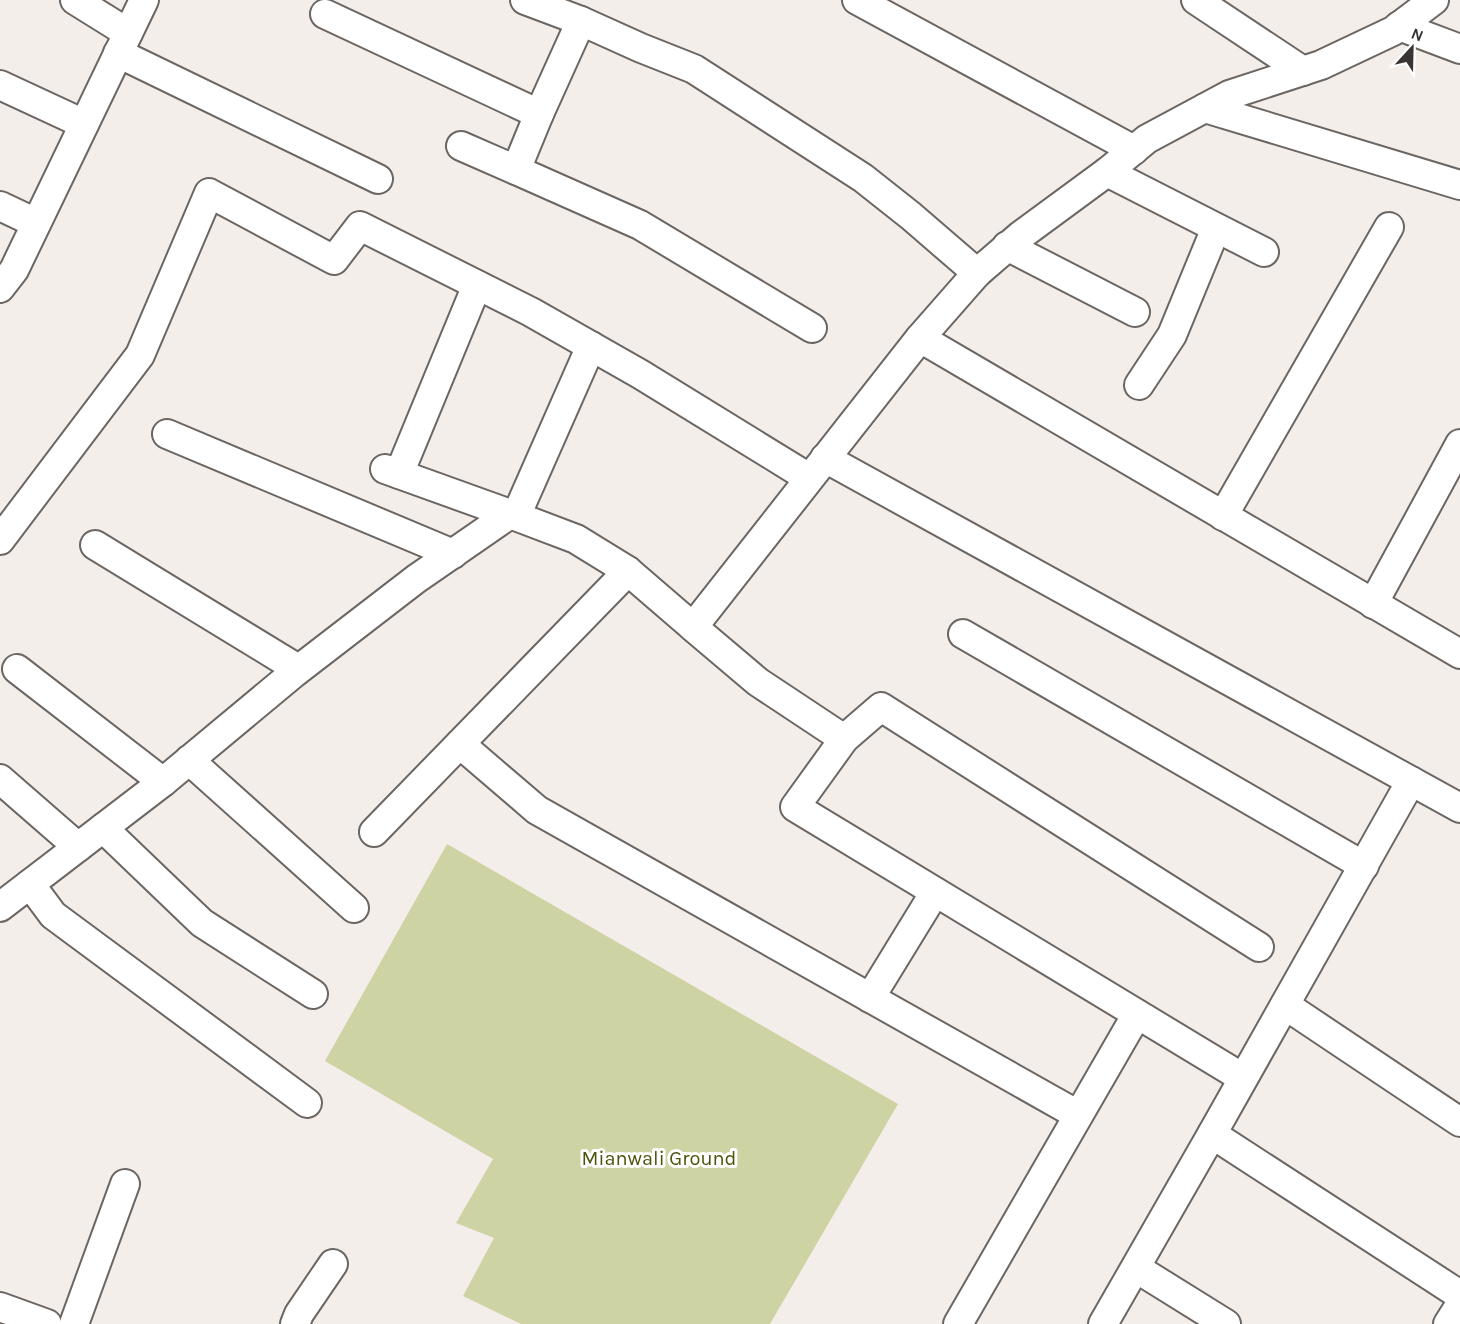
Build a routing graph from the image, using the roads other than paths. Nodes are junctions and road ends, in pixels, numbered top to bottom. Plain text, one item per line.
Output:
1 (75, 0) edge
2 (144, 0) edge
3 (525, 0) edge
4 (857, 0) edge
5 (1196, 0) edge
6 (1434, 0) edge
7 (325, 14) dead end
8 (581, 21) junction
9 (1399, 26) junction
10 (123, 43) junction
11 (1460, 49) edge
12 (1303, 70) junction
13 (0, 85) edge
14 (1205, 108) junction
15 (539, 114) junction
16 (84, 124) junction
17 (461, 146) dead end
18 (1134, 150) junction
19 (516, 170) junction
20 (1107, 172) junction
21 (378, 179) dead end
22 (1460, 185) edge
23 (0, 206) edge
24 (36, 224) junction
25 (1389, 227) dead end
26 (1216, 228) junction
27 (1007, 246) junction
28 (1264, 252) dead end
29 (976, 273) junction
30 (477, 285) junction
31 (0, 288) edge
32 (1135, 312) dead end
33 (812, 328) dead end
34 (920, 338) junction
35 (591, 346) junction
36 (1139, 385) dead end
37 (167, 435) dead end
38 (1460, 444) edge
39 (817, 468) junction
40 (513, 515) junction
41 (1223, 516) junction
42 (0, 540) edge
43 (95, 545) dead end
44 (453, 554) junction
45 (628, 571) junction
46 (1373, 604) junction
47 (693, 627) junction
48 (963, 634) dead end
49 (1460, 654) edge
50 (17, 669) dead end
51 (298, 669) junction
52 (844, 739) junction
53 (460, 744) junction
54 (189, 760) junction
55 (0, 779) edge
56 (1412, 781) junction
57 (163, 782) junction
58 (1460, 808) edge
59 (103, 828) junction
60 (374, 832) dead end
61 (78, 847) junction
62 (1364, 866) junction
63 (30, 884) junction
64 (935, 892) junction
65 (0, 907) edge
66 (354, 908) dead end
67 (1259, 947) dead end
68 (313, 994) dead end
69 (870, 998) junction
70 (1285, 1005) junction
71 (1137, 1014) junction
72 (1243, 1078) junction
73 (307, 1103) dead end
74 (1078, 1115) junction
75 (1460, 1122) edge
76 (1212, 1134) junction
77 (125, 1184) dead end
78 (333, 1264) dead end
79 (1136, 1268) junction
80 (1460, 1295) edge
81 (1460, 1305) edge
82 (0, 1307) edge
83 (47, 1324) edge
84 (74, 1324) edge
85 (295, 1324) edge
86 (958, 1324) edge
87 (1103, 1324) edge
88 (1226, 1324) edge
89 (1448, 1324) edge

1 - 10 street
2 - 10 street
3 - 8 street
4 - 18 street
5 - 12 street
6 - 9 street
7 - 15 street
8 - 15 street
8 - 29 street
9 - 11 street
9 - 12 street
10 - 16 street
10 - 21 street
12 - 14 street
13 - 16 street
14 - 18 street
14 - 22 street
15 - 19 street
16 - 24 street
17 - 19 street
18 - 20 street
19 - 33 street
20 - 26 street
20 - 27 street
23 - 24 street
24 - 31 street
25 - 41 street
26 - 28 street
26 - 36 street
27 - 29 street
27 - 32 street
29 - 34 street
30 - 35 street
30 - 40 street
30 - 42 street
34 - 39 street
34 - 41 street
35 - 39 street
35 - 40 street
37 - 44 street
38 - 46 street
39 - 47 street
39 - 56 street
40 - 44 street
40 - 45 street
41 - 46 street
43 - 51 street
44 - 51 street
45 - 47 street
45 - 53 street
46 - 49 street
47 - 52 street
48 - 62 street
50 - 57 street
51 - 54 street
52 - 64 street
52 - 67 street
53 - 60 street
53 - 69 street
54 - 57 street
54 - 66 street
55 - 61 street
56 - 58 street
56 - 62 street
57 - 59 street
59 - 61 street
59 - 68 street
61 - 63 street
62 - 70 street
63 - 65 street
63 - 73 street
64 - 69 street
64 - 71 street
69 - 74 street
70 - 72 street
70 - 75 street
71 - 72 street
71 - 74 street
72 - 76 street
74 - 86 street
76 - 79 street
76 - 80 street
77 - 84 street
78 - 85 street
79 - 87 street
79 - 88 street
81 - 89 street
82 - 83 street

